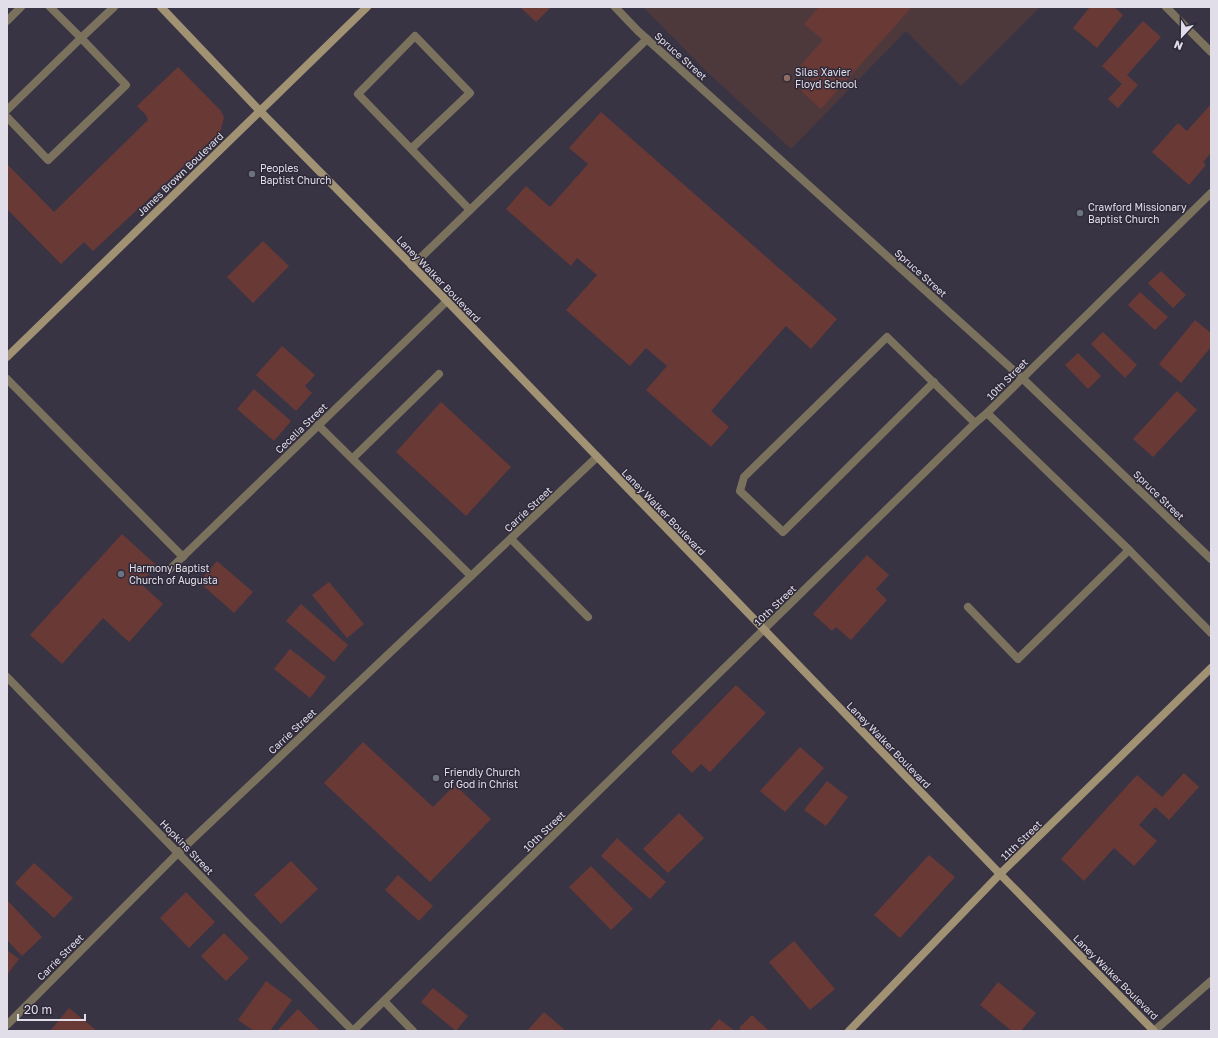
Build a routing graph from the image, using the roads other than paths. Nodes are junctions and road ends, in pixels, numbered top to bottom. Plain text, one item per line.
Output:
1 (21, 7) edge
2 (50, 7) edge
3 (114, 7) edge
4 (161, 7) edge
5 (367, 7) edge
6 (615, 7) edge
7 (1166, 7) edge
8 (7, 22) edge
9 (81, 38) junction
10 (647, 39) junction
11 (1211, 52) edge
12 (7, 110) edge
13 (259, 110) junction
14 (7, 117) edge
15 (411, 149) junction
16 (1211, 193) edge
17 (470, 210) junction
18 (412, 266) junction
19 (447, 301) junction
20 (7, 357) edge
21 (439, 374) dead end
22 (1022, 378) junction
23 (7, 379) edge
24 (934, 382) junction
25 (987, 413) junction
26 (975, 423) junction
27 (318, 425) junction
28 (597, 457) junction
29 (353, 458) junction
30 (511, 539) junction
31 (1129, 550) junction
32 (183, 557) junction
33 (1211, 559) edge
34 (169, 570) dead end
35 (471, 576) junction
36 (968, 607) dead end
37 (588, 617) dead end
38 (764, 630) junction
39 (1211, 633) edge
40 (1211, 668) edge
41 (8, 681) edge
42 (178, 853) junction
43 (1000, 874) junction
44 (1211, 981) edge
45 (384, 1002) junction
46 (7, 1025) edge
47 (353, 1031) edge
48 (414, 1031) edge
49 (849, 1031) edge
50 (1154, 1031) edge

1 - 8 street
2 - 9 street
3 - 9 street
4 - 13 main road, Laney Walker Boulevard
5 - 13 main road, James Brown Boulevard
6 - 10 street, Spruce Street
7 - 11 street
9 - 12 street
9 - 14 street
10 - 17 street
10 - 22 street, Spruce Street
13 - 18 main road, Laney Walker Boulevard
13 - 20 main road, James Brown Boulevard
15 - 15 street
15 - 17 street
16 - 22 street, 10th Street
17 - 18 street
18 - 19 main road, Laney Walker Boulevard
19 - 27 street, Cecelia Street
19 - 28 main road, Laney Walker Boulevard
21 - 29 street
22 - 25 street, 10th Street
22 - 33 street, Spruce Street
23 - 32 street
24 - 24 street
24 - 26 street
25 - 26 street, 10th Street
25 - 31 street
26 - 38 street, 10th Street
27 - 29 street
27 - 32 street, Cecelia Street
28 - 30 street, Carrie Street
28 - 38 main road, Laney Walker Boulevard
29 - 35 street
30 - 35 street, Carrie Street
30 - 37 street
31 - 36 street
31 - 39 street
32 - 34 street, Cecelia Street
35 - 42 street, Carrie Street
38 - 43 main road, Laney Walker Boulevard
38 - 45 street, 10th Street
40 - 43 main road, 11th Street
41 - 42 street, Hopkins Street
42 - 46 street, Carrie Street
42 - 47 street, Hopkins Street
43 - 49 main road, 11th Street
43 - 50 main road, Laney Walker Boulevard
44 - 50 street
45 - 47 street, 10th Street
45 - 48 street

